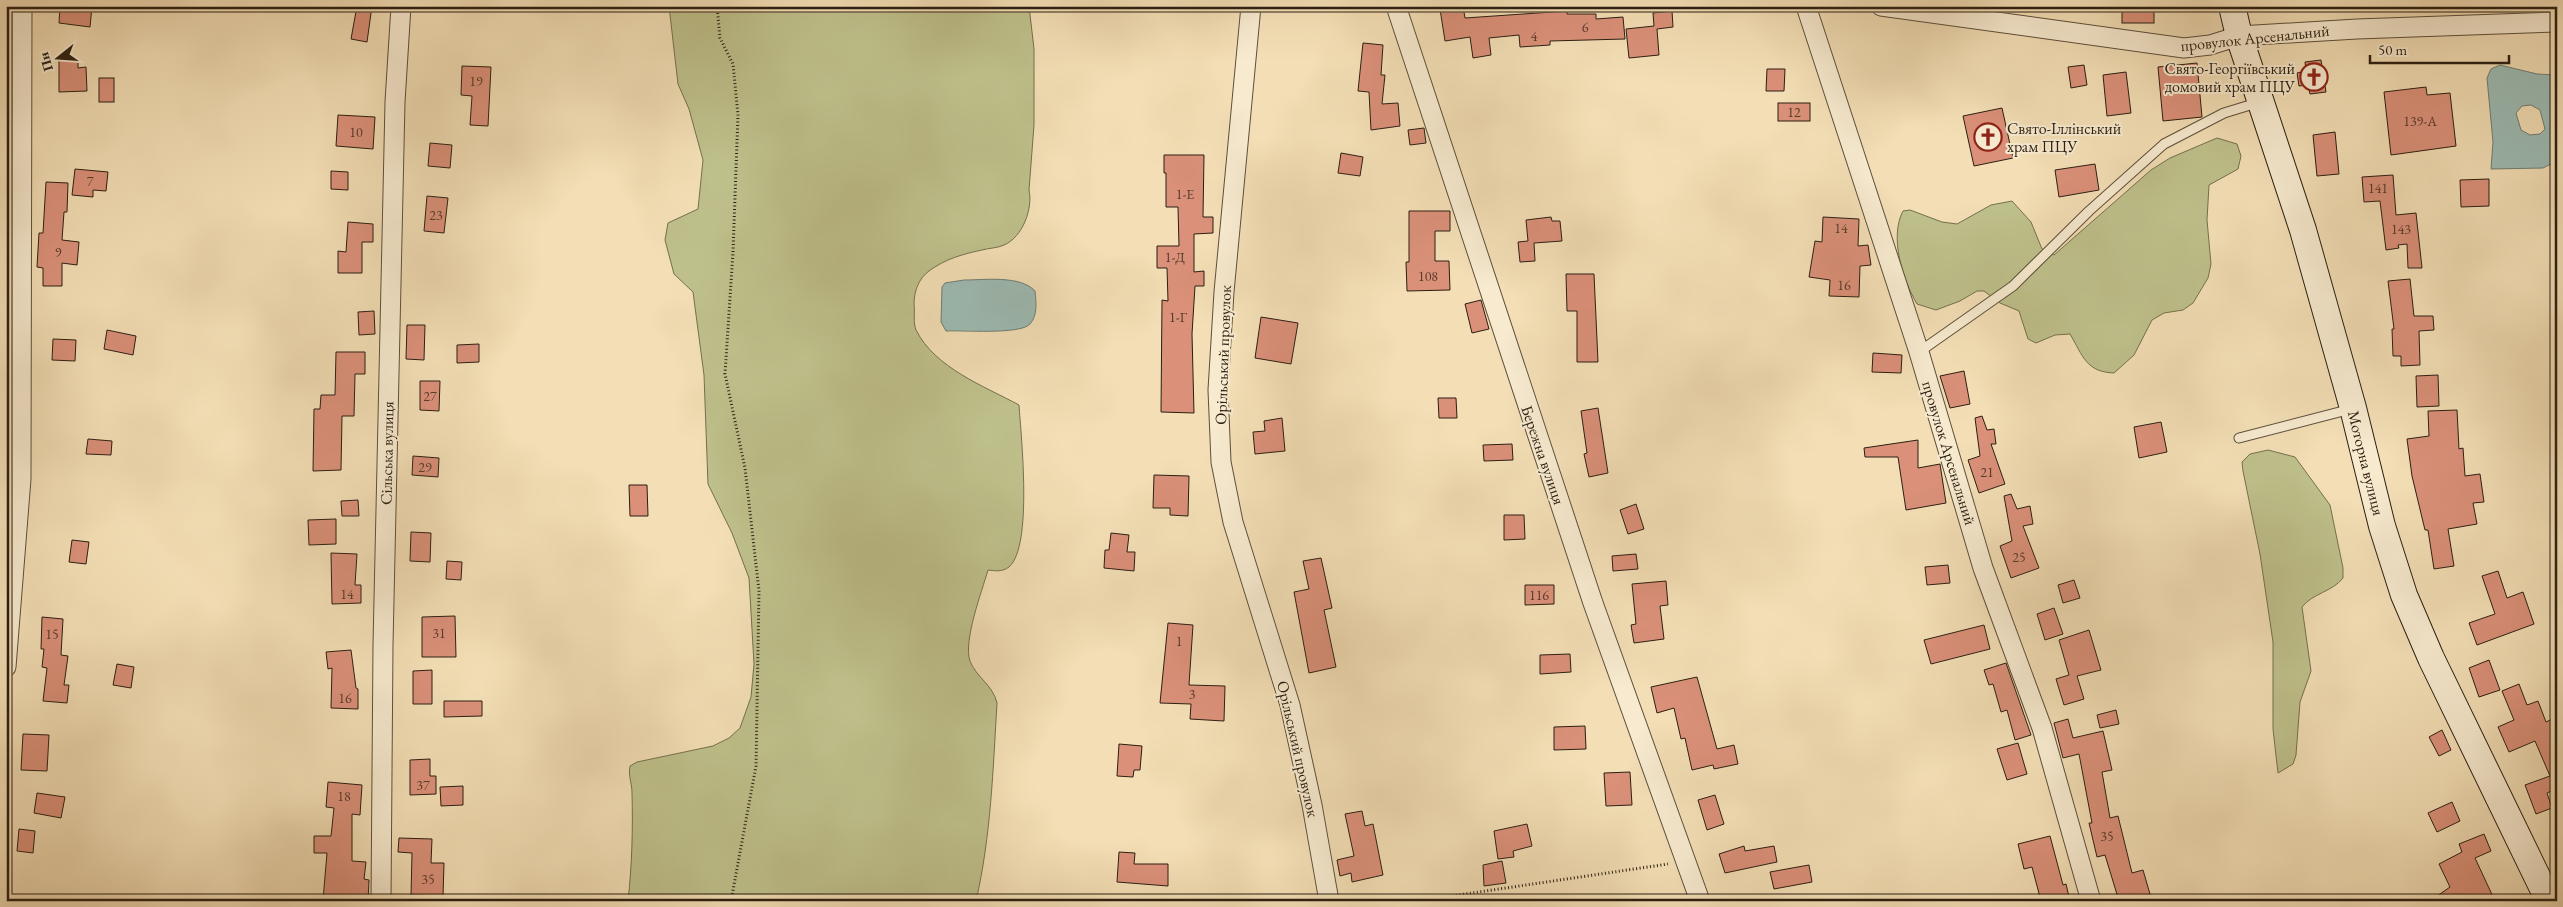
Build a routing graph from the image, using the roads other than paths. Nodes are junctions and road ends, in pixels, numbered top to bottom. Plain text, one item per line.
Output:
1 (22, 6) edge
2 (401, 6) edge
3 (1251, 6) edge
4 (1396, 6) edge
5 (1806, 6) edge
6 (1881, 6) edge
7 (2232, 6) edge
8 (2546, 17) edge
9 (2239, 36) junction
10 (2261, 102) junction
11 (1919, 352) junction
12 (2353, 408) junction
13 (2239, 438) dead end
14 (6, 666) edge
15 (380, 901) edge
16 (1329, 901) edge
17 (1700, 901) edge
18 (2091, 901) edge
19 (2549, 901) edge

1 - 14 street
2 - 15 street, Сільська вулиця
3 - 16 street, Орільський провулок
4 - 17 street, Бережна вулиця
5 - 11 street, провулок Арсенальний
6 - 9 street, провулок Арсенальний
7 - 9 street, Моторна вулиця
8 - 9 street, провулок Арсенальний
9 - 10 street, Моторна вулиця
10 - 11 lane
10 - 12 street, Моторна вулиця
11 - 18 street, провулок Арсенальний
12 - 13 lane
12 - 19 street, Моторна вулиця

